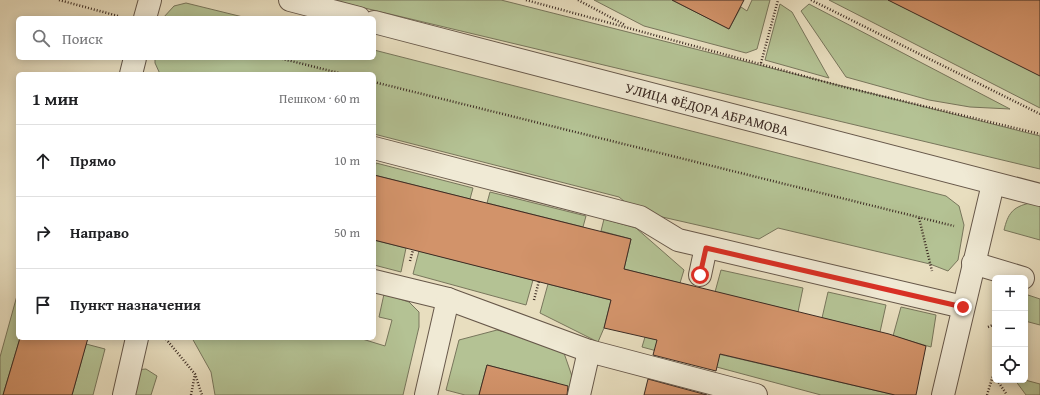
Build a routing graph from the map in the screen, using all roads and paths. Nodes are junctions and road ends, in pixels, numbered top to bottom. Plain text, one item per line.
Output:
1 (59, 0) edge
2 (150, 0) edge
3 (290, 0) edge
4 (526, 0) edge
5 (578, 0) edge
6 (778, 0) edge
7 (811, 0) edge
8 (119, 16) dead end
9 (146, 16) edge
10 (351, 16) edge
11 (376, 23) edge
12 (631, 27) junction
13 (134, 60) edge
14 (287, 60) edge
15 (761, 63) junction
16 (132, 72) edge
17 (335, 72) edge
18 (376, 82) edge
19 (1040, 114) edge
20 (1040, 134) edge
21 (376, 149) edge
22 (993, 184) junction
23 (1040, 195) edge
24 (919, 218) junction
25 (961, 228) dead end
26 (706, 248) junction
27 (973, 263) junction
28 (700, 275) dead end
29 (1014, 275) edge
30 (1028, 279) edge
31 (376, 281) edge
32 (1040, 283) edge
33 (448, 299) junction
34 (939, 301) junction
35 (963, 307) junction
36 (137, 340) edge
37 (167, 340) edge
38 (589, 351) junction
39 (195, 374) junction
40 (992, 381) edge
41 (999, 383) edge
42 (124, 395) edge
43 (191, 395) edge
44 (202, 395) edge
45 (426, 395) edge
46 (579, 395) edge
47 (756, 395) edge
48 (943, 395) edge
49 (987, 395) edge
50 (1007, 395) edge

1 - 8 path
2 - 9 street
3 - 10 street
4 - 12 path
5 - 12 path
6 - 15 path
7 - 19 path
11 - 22 street, УЛИЦА ФЁДОРА АБРАМОВА
12 - 15 path
13 - 16 street
14 - 17 path
15 - 20 path
18 - 24 path
21 - 26 street
22 - 23 street, УЛИЦА ФЁДОРА АБРАМОВА
22 - 27 street
24 - 25 path
24 - 34 path
26 - 28 street
26 - 34 street
27 - 29 street
27 - 35 street
30 - 32 street
31 - 33 street
33 - 38 street
33 - 45 street
34 - 35 street
35 - 48 street
36 - 42 street
37 - 39 path
38 - 46 street
38 - 47 street
39 - 43 path
39 - 44 path
40 - 49 path
41 - 50 path

